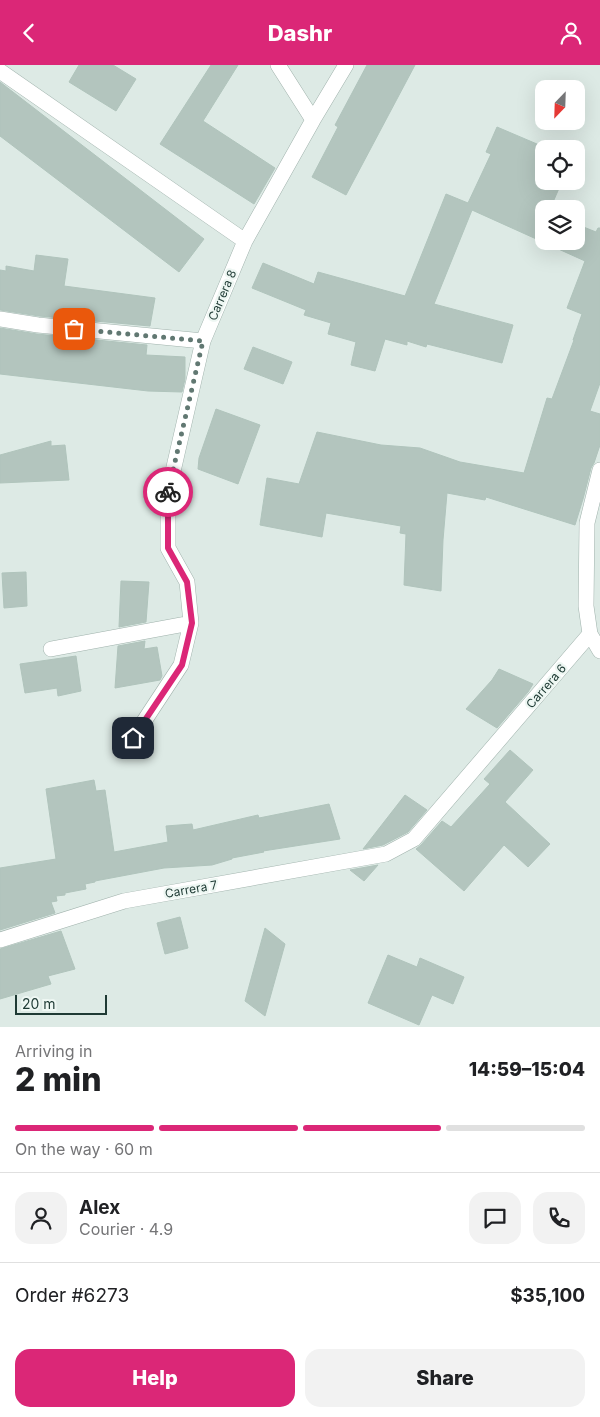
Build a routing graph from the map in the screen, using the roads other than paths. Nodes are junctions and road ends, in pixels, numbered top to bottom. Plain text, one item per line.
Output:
1 (278, 65) edge
2 (346, 65) edge
3 (0, 71) edge
4 (313, 120) junction
5 (245, 241) junction
6 (0, 319) edge
7 (203, 341) junction
8 (600, 470) edge
9 (192, 623) junction
10 (590, 634) junction
11 (50, 649) dead end
12 (600, 651) edge
13 (133, 738) dead end
14 (386, 854) joint
15 (0, 940) edge

1 - 4 street
2 - 4 street, Carrera 8
3 - 5 street
4 - 5 street, Carrera 8
5 - 7 street, Carrera 8
6 - 7 street
7 - 9 street, Carrera 8
8 - 10 street
9 - 11 street
9 - 13 street, Carrera 8
10 - 12 street
10 - 14 street, Carrera 6
14 - 15 street, Carrera 7

